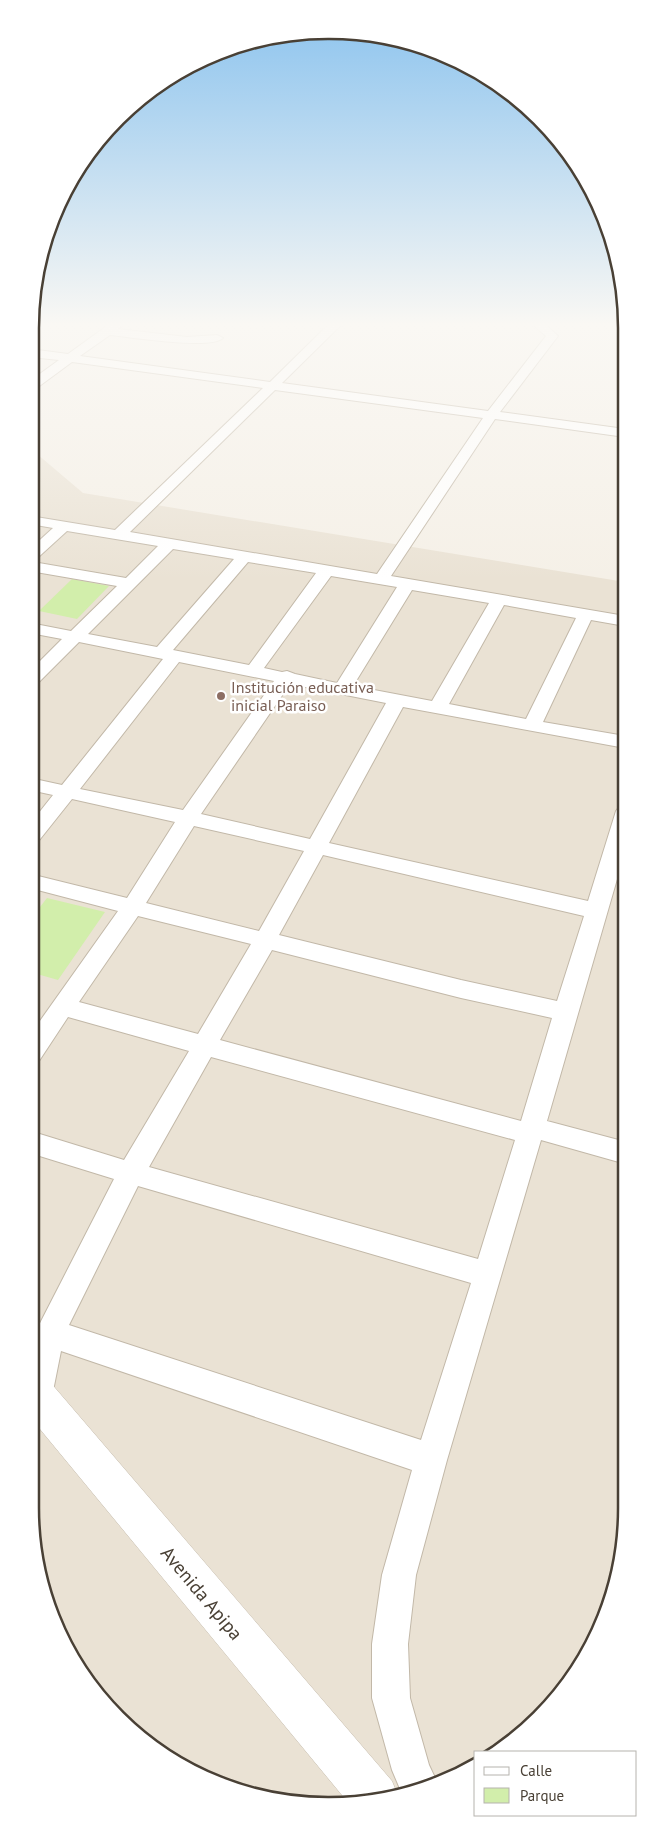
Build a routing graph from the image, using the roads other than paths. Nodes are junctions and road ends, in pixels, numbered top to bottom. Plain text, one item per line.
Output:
1 (250, 409) edge
2 (450, 409) edge
3 (495, 409) edge
4 (491, 414) junction
5 (618, 432) edge
6 (39, 521) edge
7 (65, 525) junction
8 (120, 534) junction
9 (170, 542) junction
10 (39, 550) edge
11 (245, 556) junction
12 (39, 568) edge
13 (327, 570) junction
14 (381, 580) junction
15 (129, 583) junction
16 (407, 584) junction
17 (498, 599) junction
18 (586, 614) junction
19 (618, 620) edge
20 (39, 630) edge
21 (75, 636) junction
22 (168, 654) junction
23 (254, 670) junction
24 (39, 672) edge
25 (286, 676) junction
26 (343, 688) junction
27 (398, 699) junction
28 (438, 707) junction
29 (532, 726) junction
30 (618, 741) edge
31 (39, 786) edge
32 (66, 792) junction
33 (188, 818) junction
34 (39, 826) edge
35 (618, 839) edge
36 (316, 848) junction
37 (39, 883) edge
38 (133, 906) junction
39 (597, 911) junction
40 (266, 939) junction
41 (63, 1007) junction
42 (566, 1012) junction
43 (39, 1041) edge
44 (205, 1046) junction
45 (531, 1131) junction
46 (39, 1145) edge
47 (618, 1151) edge
48 (131, 1173) junction
49 (488, 1275) junction
50 (50, 1333) junction
51 (39, 1371) edge
52 (39, 1399) edge
53 (431, 1460) junction
54 (417, 1783) edge
55 (361, 1792) edge

1 - 8 street
2 - 4 street
3 - 4 street
4 - 5 street
4 - 14 street
6 - 7 street
7 - 8 street
7 - 10 street
8 - 9 street
9 - 11 street
9 - 15 street
11 - 13 street
11 - 22 street
12 - 15 street
13 - 14 street
13 - 23 street
14 - 16 street
15 - 21 street
16 - 17 street
16 - 26 street
17 - 18 street
17 - 28 street
18 - 19 street
18 - 29 street
20 - 21 street
21 - 22 street
21 - 24 street
22 - 23 street
22 - 32 street
23 - 25 street
25 - 26 street
25 - 33 street
26 - 27 street
27 - 28 street
27 - 36 street
28 - 29 street
29 - 30 street
31 - 32 street
32 - 33 street
32 - 34 street
33 - 36 street
33 - 38 street
35 - 39 street
36 - 39 street
36 - 40 street
37 - 38 street
38 - 40 street
38 - 41 street
39 - 42 street
40 - 42 street
40 - 44 street
41 - 43 street
41 - 44 street
42 - 45 street
44 - 45 street
44 - 48 street
45 - 47 street
45 - 49 street
46 - 48 street
48 - 49 street
48 - 50 street
49 - 53 street
50 - 51 street
50 - 53 street
52 - 55 street, Avenida Apipa
53 - 54 street

